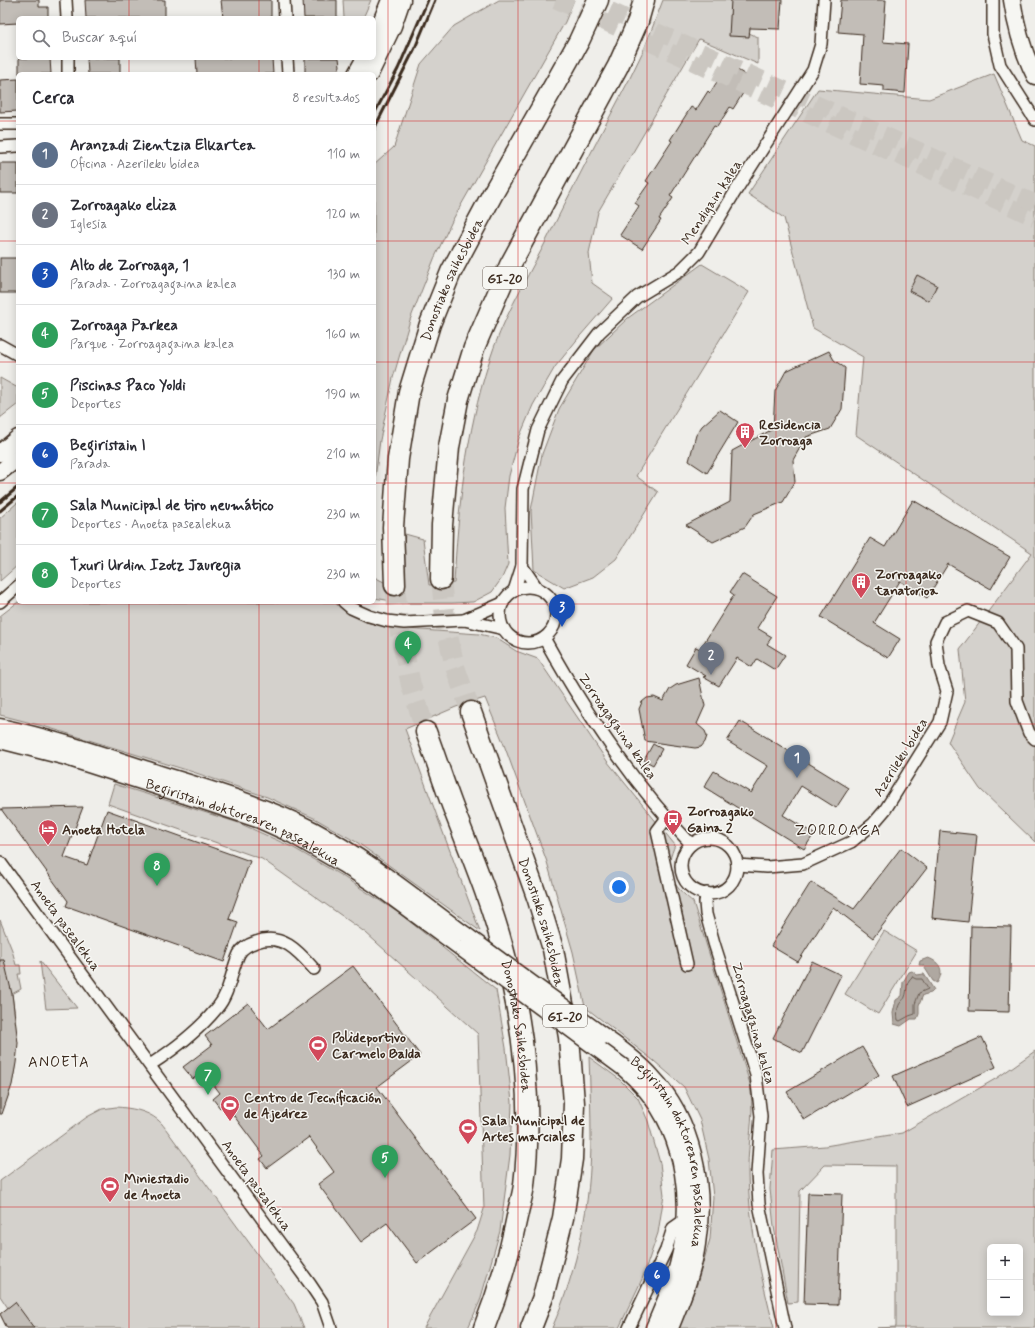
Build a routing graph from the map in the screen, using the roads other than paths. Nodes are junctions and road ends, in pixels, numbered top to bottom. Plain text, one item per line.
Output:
1 (66, 0) edge
2 (284, 0) edge
3 (390, 0) edge
4 (402, 0) edge
5 (598, 0) edge
6 (644, 0) edge
7 (824, 0) edge
8 (993, 0) edge
9 (1012, 0) edge
10 (67, 16) edge
11 (285, 16) edge
12 (376, 34) edge
13 (68, 60) edge
14 (287, 60) edge
15 (364, 60) edge
16 (68, 72) edge
17 (288, 72) edge
18 (357, 72) edge
19 (371, 72) edge
20 (1035, 76) edge
21 (1035, 120) edge
22 (0, 124) edge
23 (16, 124) edge
24 (16, 146) edge
25 (0, 147) edge
26 (0, 345) edge
27 (16, 354) edge
28 (16, 440) edge
29 (0, 453) edge
30 (16, 460) edge
31 (0, 472) edge
32 (522, 566) junction
33 (440, 579) tunnel mouth
34 (395, 585) tunnel mouth
35 (16, 588) edge
36 (537, 588) junction
37 (514, 591) junction
38 (0, 602) edge
39 (503, 603) junction
40 (346, 604) edge
41 (464, 620) junction
42 (504, 629) junction
43 (544, 638) junction
44 (471, 712) tunnel mouth
45 (0, 726) edge
46 (426, 732) tunnel mouth
47 (1035, 739) edge
48 (0, 740) edge
49 (666, 819) junction
50 (691, 844) junction
51 (0, 862) edge
52 (737, 866) junction
53 (707, 893) junction
54 (464, 942) junction
55 (687, 964) dead end
56 (314, 969) dead end
57 (150, 1065) junction
58 (686, 1219) junction
59 (331, 1328) edge
60 (484, 1328) edge
61 (531, 1328) edge
62 (630, 1328) edge
63 (654, 1328) edge
64 (670, 1328) edge
65 (785, 1328) edge

1 - 10 street
2 - 11 street
3 - 12 main road
4 - 19 main road
5 - 34 highway, Donostiako saihesbidea
6 - 33 highway, GI-20
7 - 32 street, Mendigain kalea
8 - 21 street
9 - 20 main road
13 - 16 street
14 - 17 street
15 - 18 main road
22 - 23 street
24 - 25 street
26 - 27 street
28 - 29 main road
30 - 31 main road
32 - 36 street
32 - 37 street, Mendigain kalea
35 - 38 street
36 - 37 street
36 - 43 street
37 - 39 street
39 - 41 street
39 - 42 street
40 - 41 street
41 - 42 street
42 - 43 street
43 - 49 street, Zorroagagaina kalea
44 - 61 highway, Donostiako saihesbidea / GI-20
45 - 54 main road, Begiristain doktorearen pasealekua
46 - 60 highway, Donostiako Saihesbidea
47 - 52 street, Azerileku bidea
48 - 54 main road, Begiristain doktorearen pasealekua
49 - 50 street, Zorroagagaina kalea
49 - 55 street
50 - 52 street
50 - 53 street
51 - 57 street, Anoeta pasealekua
52 - 53 street
53 - 65 street, Zorroagagaina kalea
54 - 58 main road, Begiristain doktorearen pasealekua, bridge
54 - 64 main road, Begiristain doktorearen pasealekua, bridge
56 - 57 street
57 - 59 street, Anoeta pasealekua
58 - 62 street
58 - 63 main road, Begiristain doktorearen pasealekua

